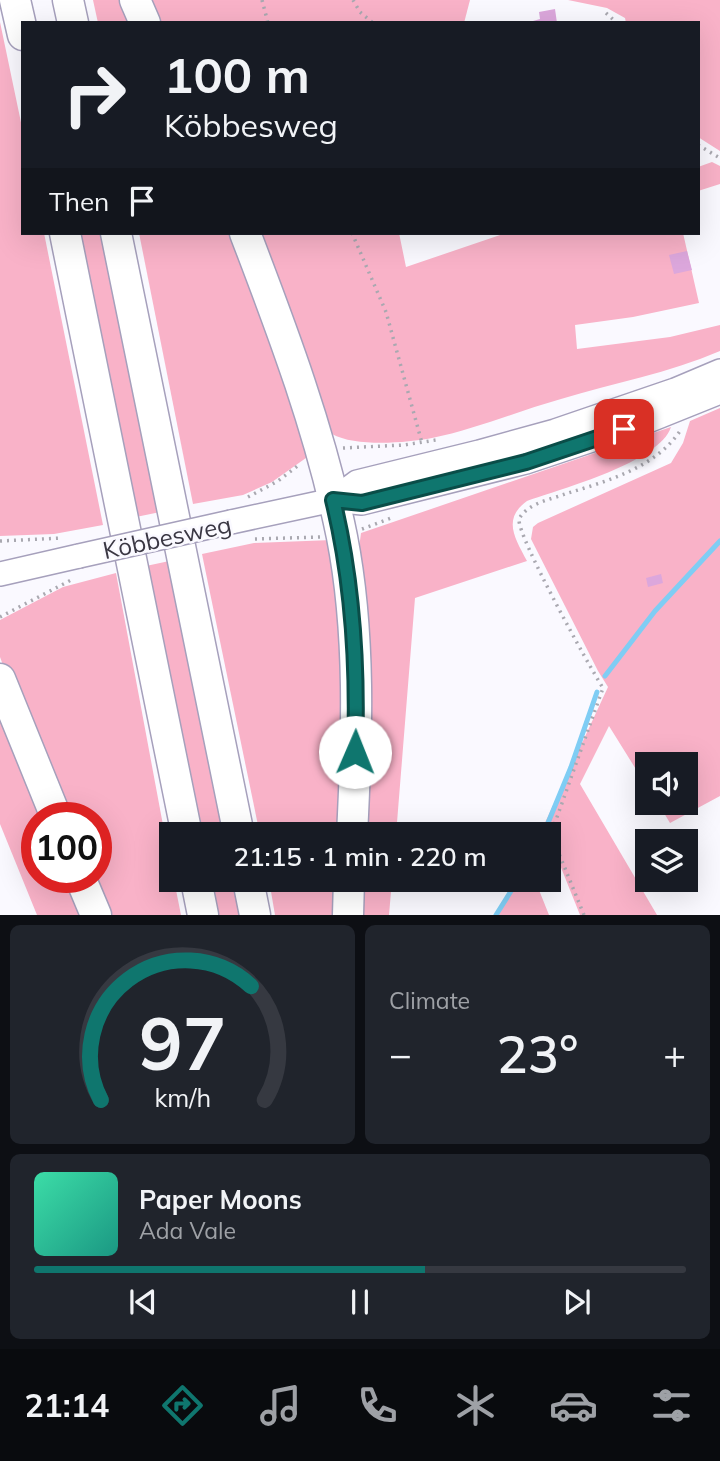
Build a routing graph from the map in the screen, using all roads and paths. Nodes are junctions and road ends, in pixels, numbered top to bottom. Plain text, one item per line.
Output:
1 (15, 0) edge
2 (68, 0) edge
3 (135, 0) edge
4 (262, 0) edge
5 (353, 0) edge
6 (606, 13) dead end
7 (73, 21) edge
8 (144, 21) edge
9 (267, 21) edge
10 (371, 21) edge
11 (615, 21) edge
12 (21, 26) edge
13 (700, 146) edge
14 (720, 158) edge
15 (65, 235) edge
16 (116, 235) edge
17 (246, 235) edge
18 (353, 235) edge
19 (720, 371) edge
20 (720, 392) edge
21 (680, 407) junction
22 (422, 443) dead end
23 (333, 500) junction
24 (0, 541) edge
25 (76, 556) junction
26 (0, 574) edge
27 (0, 617) edge
28 (0, 679) edge
29 (50, 802) edge
30 (184, 822) edge
31 (236, 822) edge
32 (352, 822) edge
33 (198, 892) edge
34 (250, 892) edge
35 (349, 892) edge
36 (87, 893) edge
37 (96, 915) edge
38 (203, 915) edge
39 (255, 915) edge
40 (348, 915) edge
41 (584, 915) edge

1 - 12 highway
2 - 7 highway
3 - 8 highway
4 - 9 path
5 - 10 path
6 - 11 path
13 - 14 path
15 - 30 highway
16 - 31 highway
17 - 23 highway
18 - 22 path
19 - 21 main road, Köbbesweg
20 - 21 main road, Köbbesweg
21 - 23 main road, Köbbesweg
21 - 41 path
23 - 25 main road, Köbbesweg, bridge
23 - 32 highway
24 - 25 path
25 - 26 main road, Köbbesweg
25 - 27 path
28 - 29 highway
33 - 38 highway
34 - 39 highway
35 - 40 highway
36 - 37 highway

